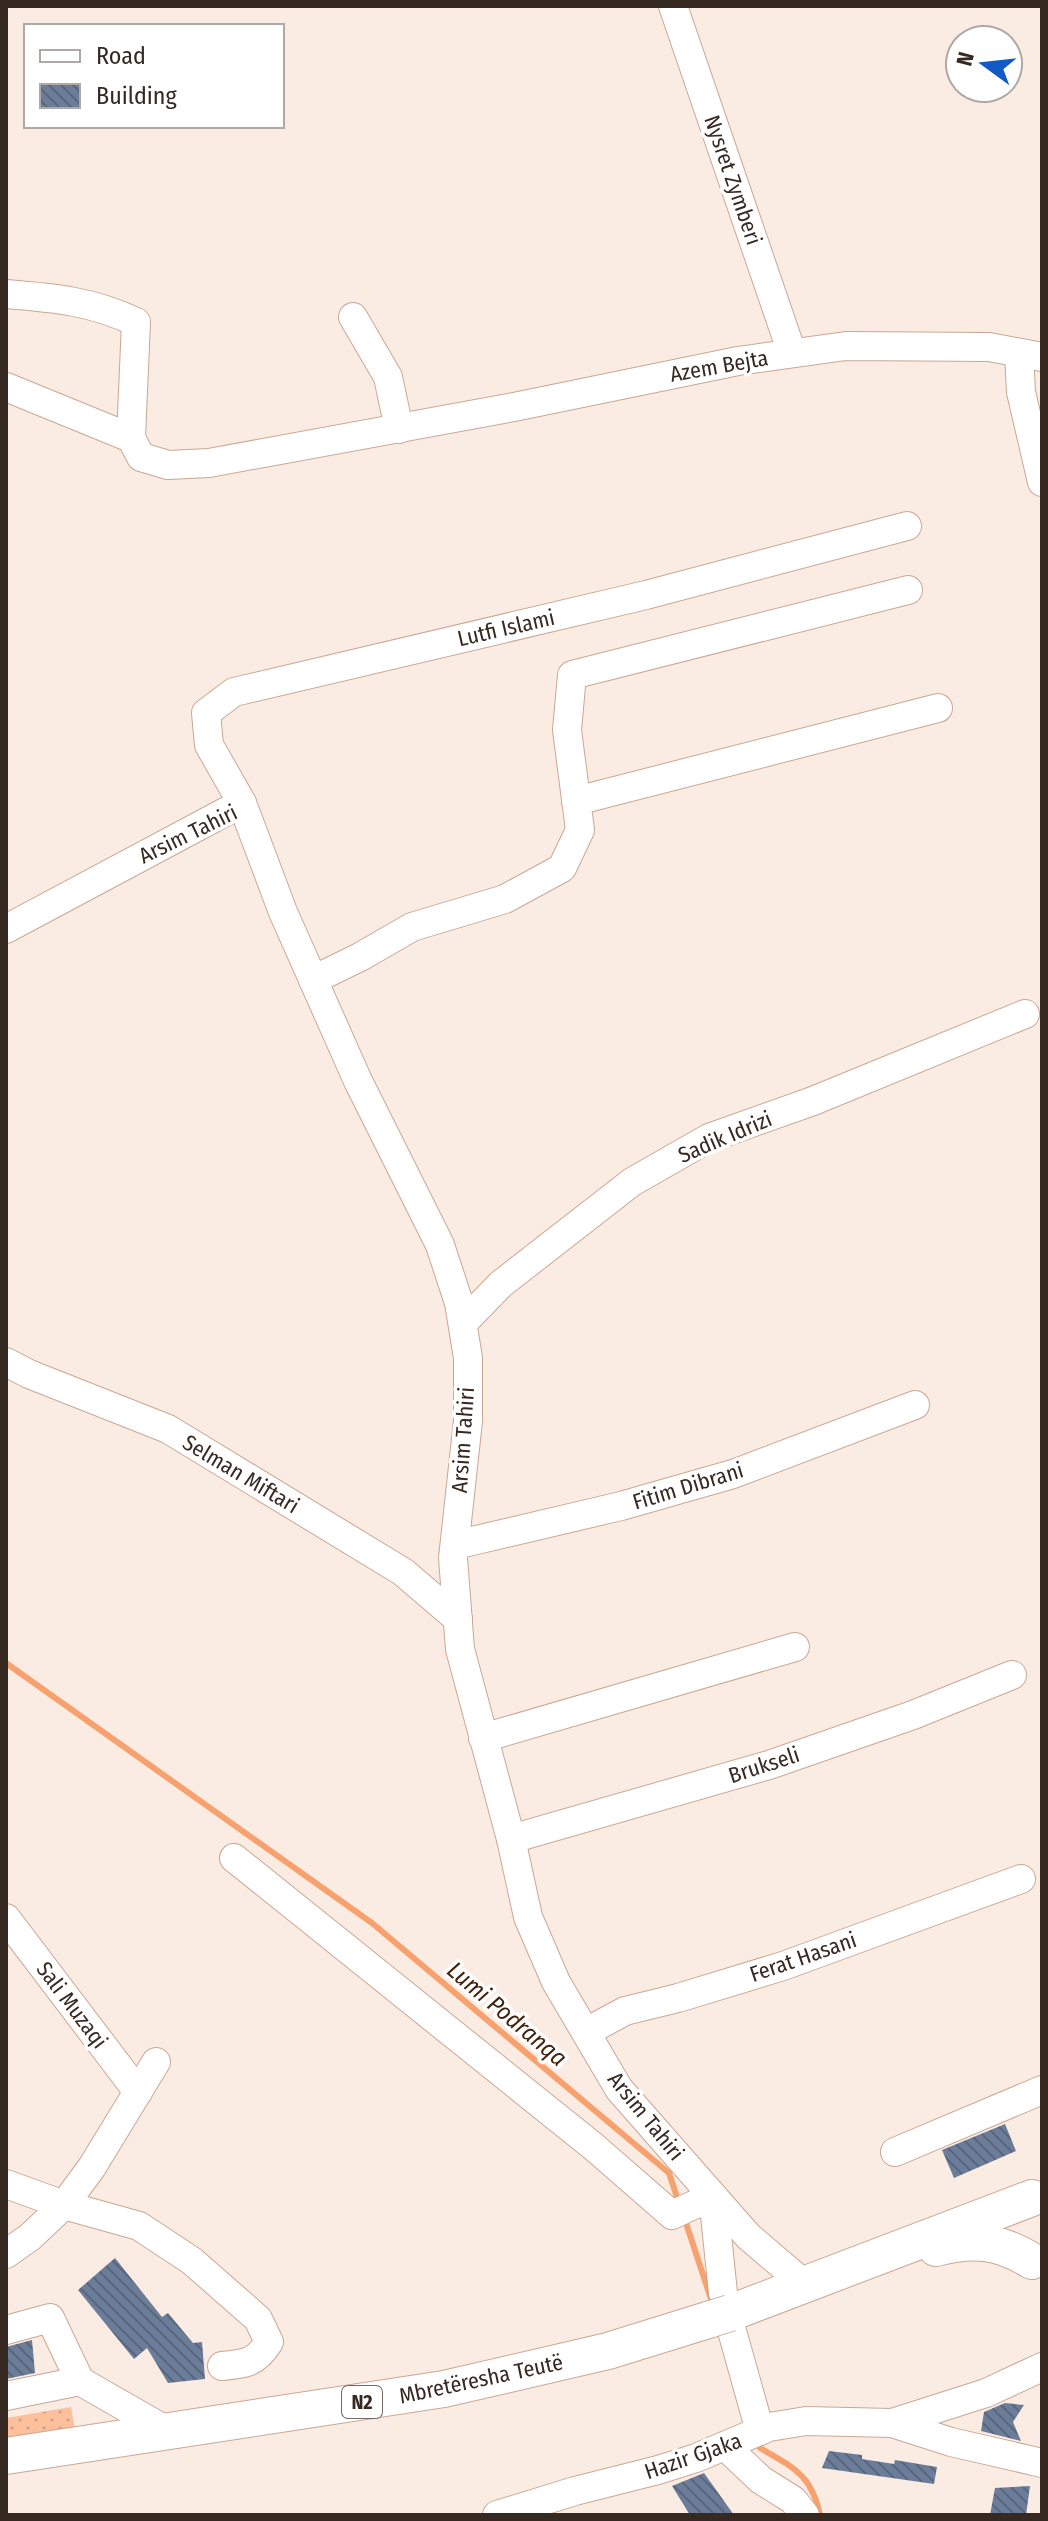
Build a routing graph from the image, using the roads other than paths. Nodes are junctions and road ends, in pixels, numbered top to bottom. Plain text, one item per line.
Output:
1 (673, 6) edge
2 (6, 294) edge
3 (353, 317) dead end
4 (792, 353) junction
5 (1031, 355) edge
6 (6, 387) edge
7 (399, 429) junction
8 (131, 438) junction
9 (1042, 482) edge
10 (907, 526) dead end
11 (908, 590) dead end
12 (938, 708) dead end
13 (576, 801) junction
14 (242, 803) junction
15 (6, 929) edge
16 (313, 980) junction
17 (1025, 1014) dead end
18 (463, 1323) junction
19 (6, 1362) edge
20 (915, 1405) dead end
21 (455, 1545) junction
22 (458, 1619) junction
23 (795, 1647) dead end
24 (1012, 1675) dead end
25 (483, 1738) junction
26 (511, 1839) junction
27 (234, 1858) dead end
28 (1021, 1879) dead end
29 (6, 1918) edge
30 (586, 2032) junction
31 (156, 2062) dead end
32 (1042, 2090) edge
33 (138, 2092) junction
34 (895, 2152) dead end
35 (6, 2184) edge
36 (1037, 2195) edge
37 (64, 2205) junction
38 (693, 2205) junction
39 (6, 2254) edge
40 (1037, 2265) edge
41 (804, 2284) junction
42 (724, 2314) junction
43 (6, 2330) edge
44 (222, 2366) dead end
45 (1042, 2367) edge
46 (80, 2381) junction
47 (6, 2396) edge
48 (892, 2423) junction
49 (169, 2432) junction
50 (750, 2436) junction
51 (6, 2456) edge
52 (1042, 2463) edge
53 (581, 2503) edge
54 (497, 2515) edge
55 (805, 2515) edge

1 - 4 street, Nysret Zymberi
2 - 8 street
3 - 7 street
4 - 5 street, Azem Bejta
4 - 7 street, Azem Bejta
5 - 9 street
6 - 8 street, Azem Bejta
7 - 8 street, Azem Bejta
10 - 14 street, Lutfi Islami
11 - 13 street
12 - 13 street
13 - 16 street
14 - 15 street, Arsim Tahiri
14 - 16 street, Arsim Tahiri
16 - 18 street, Arsim Tahiri
17 - 18 street, Sadik Idrizi
18 - 21 street, Arsim Tahiri
19 - 22 street, Selman Miftari
20 - 21 street, Fitim Dibrani
21 - 22 street, Arsim Tahiri
22 - 25 street, Arsim Tahiri
23 - 25 street
24 - 26 street, Brukseli
25 - 26 street, Arsim Tahiri
26 - 30 street, Arsim Tahiri
27 - 38 street
28 - 30 street, Ferat Hasani
29 - 33 street, Sali Muzaqi
30 - 38 street, Arsim Tahiri
31 - 33 street
32 - 34 street
33 - 37 street
35 - 37 street
36 - 40 main road, N2
36 - 41 main road, Mbretëresha Teutë / N2
37 - 39 street
37 - 44 street
38 - 41 street, Arsim Tahiri
38 - 42 street
40 - 41 main road, Mbretëresha Teutë / N2
41 - 42 main road, Mbretëresha Teutë / N2
42 - 49 main road, Mbretëresha Teutë / N2
42 - 50 street
43 - 46 street
45 - 48 street, Hazir Gjaka
46 - 47 street
46 - 49 street
48 - 50 street, Hazir Gjaka
48 - 52 street, Hazir Gjaka
49 - 51 main road, Mbretëresha Teutë / N2
50 - 53 street, Hazir Gjaka
50 - 55 street
53 - 54 street, Hazir Gjaka

